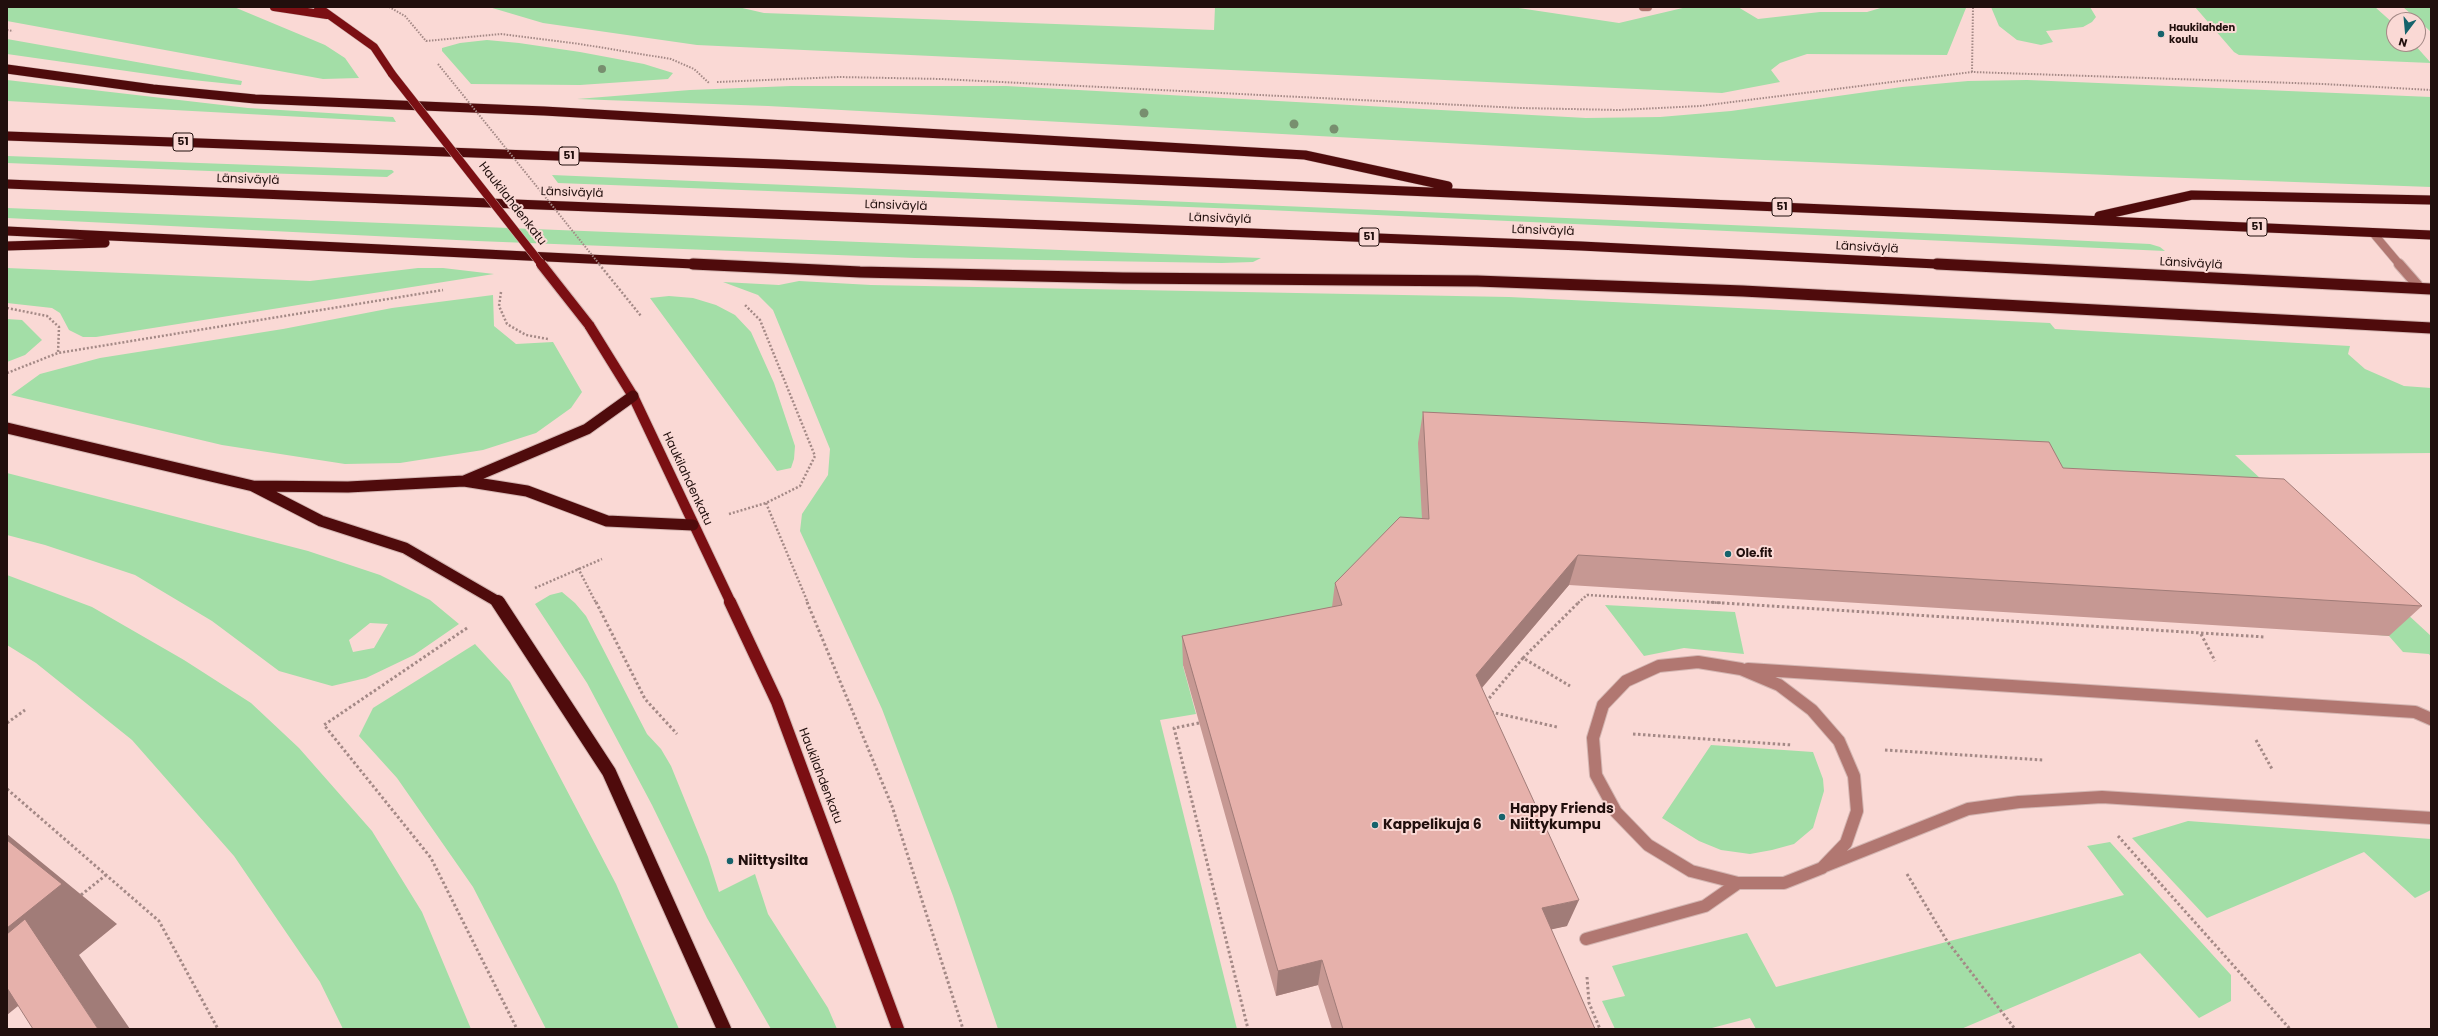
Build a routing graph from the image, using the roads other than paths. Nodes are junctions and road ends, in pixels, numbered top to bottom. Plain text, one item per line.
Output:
1 (274, 7) edge
2 (318, 7) edge
3 (1643, 7) edge
4 (1648, 7) edge
5 (329, 16) junction
6 (7, 69) edge
7 (7, 136) edge
8 (7, 184) edge
9 (1481, 194) junction
10 (2431, 200) edge
11 (2082, 220) junction
12 (7, 231) edge
13 (2373, 232) junction
14 (2431, 235) edge
15 (182, 240) junction
16 (7, 246) edge
17 (2420, 288) junction
18 (2431, 289) edge
19 (2431, 328) edge
20 (633, 396) junction
21 (7, 428) edge
22 (464, 481) junction
23 (253, 486) junction
24 (693, 525) junction
25 (1740, 669) junction
26 (2431, 719) edge
27 (2431, 818) edge
28 (1822, 868) junction
29 (1738, 883) junction
30 (1586, 939) road end
31 (724, 1029) edge
32 (898, 1029) edge

1 - 5 main road, Haukilahdenkatu
2 - 5 main road, Haukilahdenkatu
3 - 4 lane
5 - 20 main road, Haukilahdenkatu, bridge
6 - 9 highway
7 - 9 highway, 51
8 - 17 highway, Länsiväylä / 51
9 - 11 highway, 51
10 - 11 highway
11 - 13 highway, 51
12 - 15 highway
13 - 14 highway, 51
13 - 17 lane
15 - 16 highway
15 - 19 highway
17 - 18 highway, Länsiväylä / 51
20 - 22 highway
20 - 24 main road, Haukilahdenkatu
21 - 23 highway
22 - 23 highway
22 - 24 highway
23 - 31 highway
24 - 32 main road, Haukilahdenkatu
25 - 26 lane
25 - 28 lane
25 - 29 lane
27 - 28 lane
28 - 29 lane
29 - 30 lane

